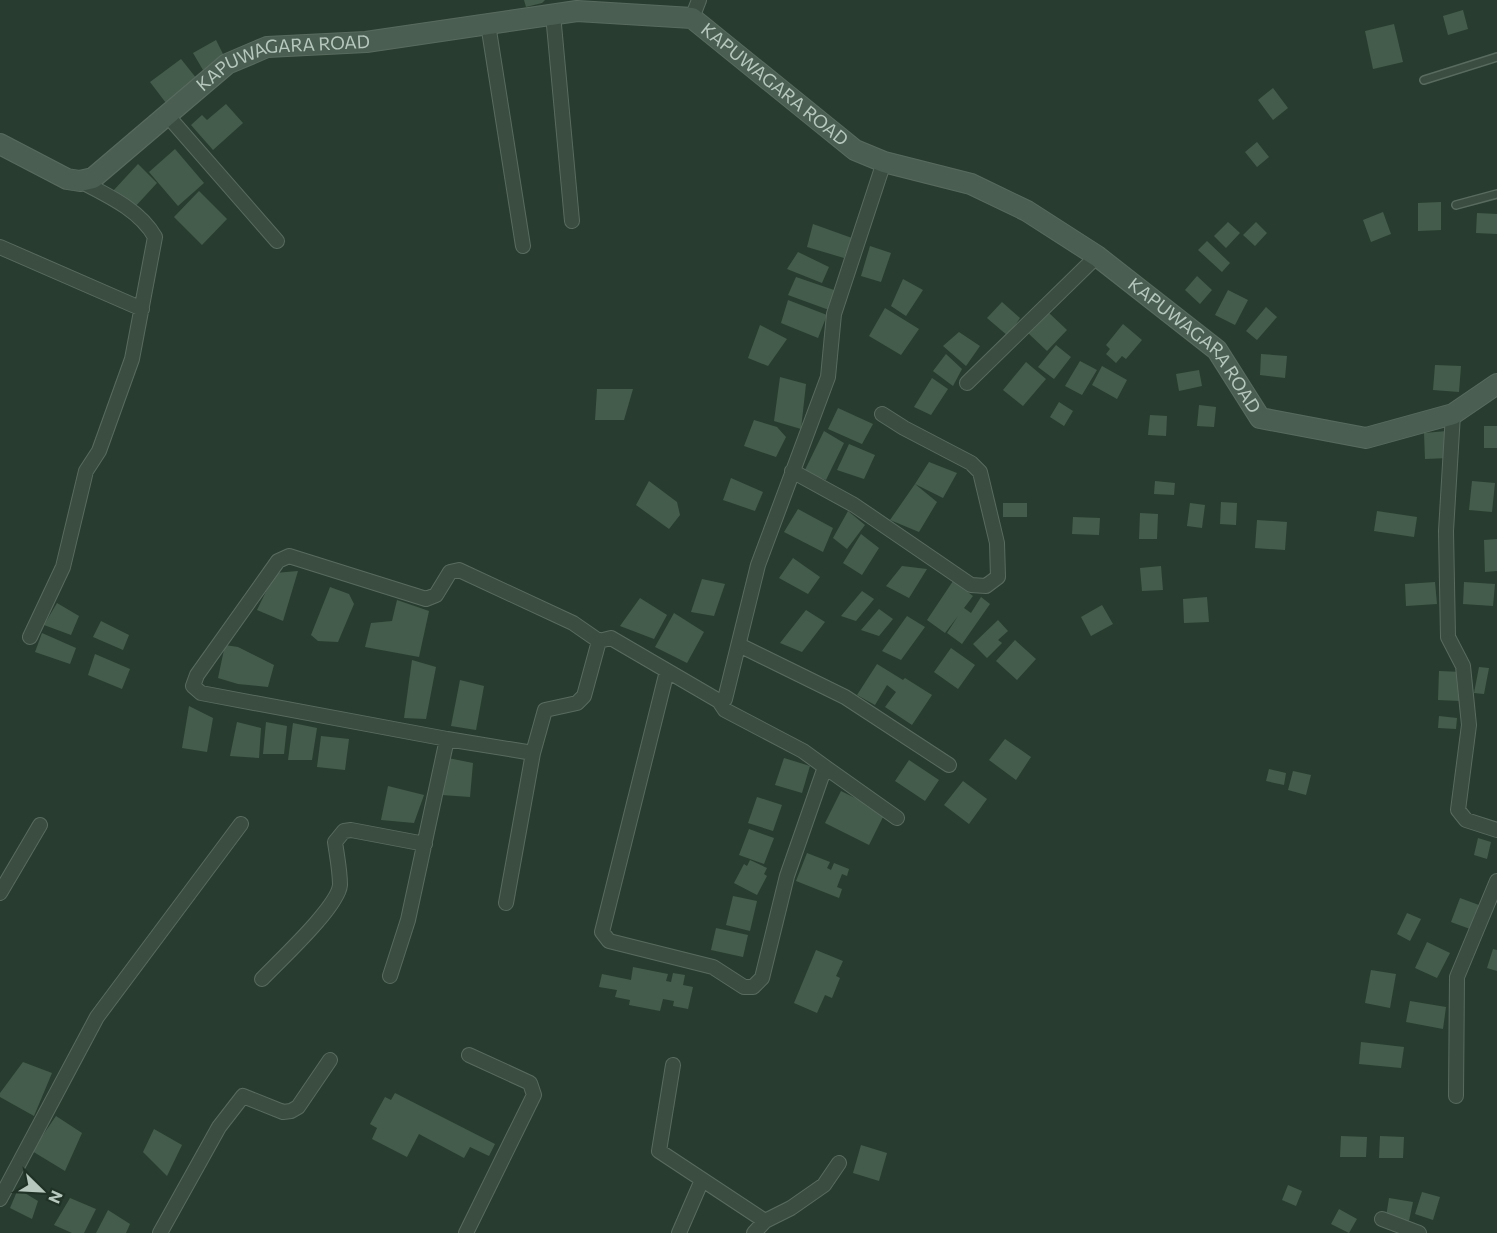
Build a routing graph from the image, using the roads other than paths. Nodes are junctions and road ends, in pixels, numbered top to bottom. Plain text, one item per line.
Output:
1 (696, 9) edge
2 (554, 14) junction
3 (488, 24) junction
4 (1497, 57) edge
5 (1424, 80) dead end
6 (167, 115) junction
7 (0, 144) edge
8 (884, 162) junction
9 (80, 181) junction
10 (1497, 194) edge
11 (1456, 205) dead end
12 (572, 221) dead end
13 (277, 241) dead end
14 (523, 246) dead end
15 (0, 247) edge
16 (1097, 256) junction
17 (142, 309) junction
18 (966, 383) dead end
19 (1497, 384) edge
20 (882, 414) dead end
21 (1454, 414) junction
22 (792, 471) junction
23 (30, 637) dead end
24 (599, 641) junction
25 (739, 645) junction
26 (667, 671) junction
27 (718, 701) junction
28 (447, 739) junction
29 (533, 753) junction
30 (949, 765) dead end
31 (825, 767) junction
32 (897, 818) dead end
33 (241, 824) dead end
34 (40, 825) dead end
35 (1497, 830) edge
36 (424, 844) junction
37 (1497, 881) edge
38 (0, 893) edge
39 (506, 903) dead end
40 (390, 976) dead end
41 (262, 979) dead end
42 (470, 1055) dead end
43 (330, 1060) dead end
44 (673, 1065) dead end
45 (1456, 1096) dead end
46 (839, 1163) dead end
47 (702, 1180) junction
48 (0, 1199) edge
49 (1382, 1218) dead end
50 (765, 1221) junction
51 (160, 1233) edge
52 (466, 1233) edge
53 (679, 1233) edge
54 (754, 1233) edge
55 (1419, 1233) edge

1 - 2 street, KAPUWAGARA ROAD
1 - 8 street, KAPUWAGARA ROAD
2 - 3 street, KAPUWAGARA ROAD
2 - 12 street
3 - 6 street, KAPUWAGARA ROAD
3 - 14 street
4 - 5 lane
6 - 9 street, KAPUWAGARA ROAD
6 - 13 street
7 - 9 street
8 - 16 street, KAPUWAGARA ROAD
8 - 22 street
9 - 17 street
10 - 11 lane
15 - 17 street
16 - 18 street
16 - 21 street, KAPUWAGARA ROAD
17 - 23 street
19 - 21 street, KAPUWAGARA ROAD
20 - 22 street
21 - 35 street
22 - 25 street
24 - 26 street
24 - 28 street
24 - 29 street
25 - 27 street
25 - 30 street
26 - 27 street
26 - 31 street
27 - 31 street
28 - 29 street
28 - 36 street
29 - 39 street
31 - 32 street
33 - 48 street
34 - 38 street
36 - 40 street
36 - 41 street
37 - 45 street
42 - 52 street
43 - 51 street
44 - 47 street
46 - 50 street
47 - 50 street
47 - 53 street
49 - 55 street
50 - 54 street

